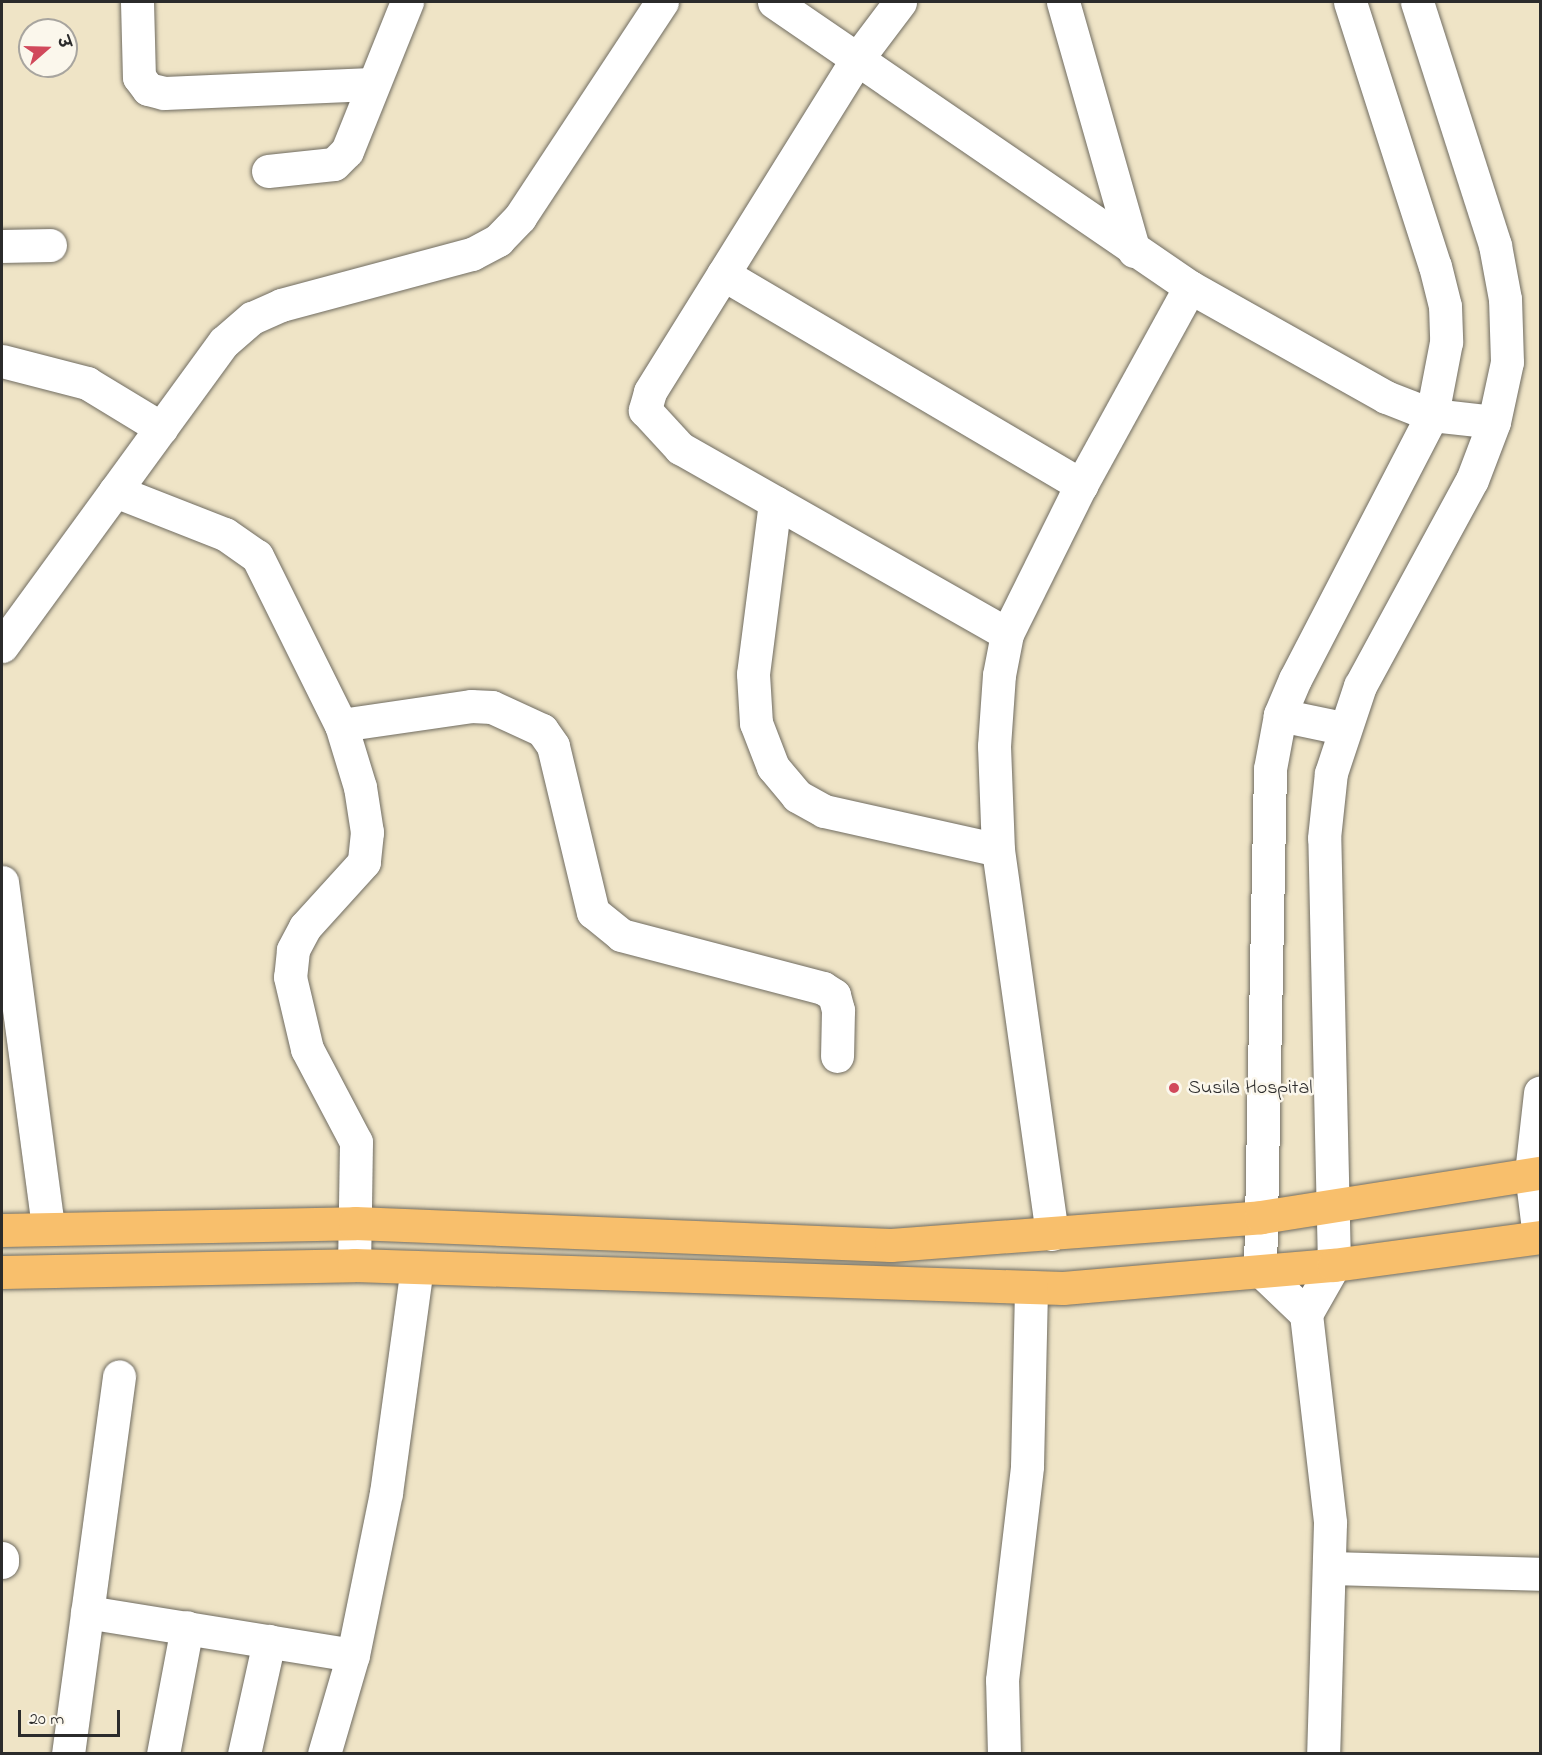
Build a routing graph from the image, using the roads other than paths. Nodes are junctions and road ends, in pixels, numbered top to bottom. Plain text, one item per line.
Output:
1 (137, 2) edge
2 (407, 2) edge
3 (662, 2) edge
4 (774, 2) edge
5 (900, 2) edge
6 (1063, 2) edge
7 (1350, 2) edge
8 (1417, 2) edge
9 (857, 59) junction
10 (372, 84) junction
11 (268, 171) dead end
12 (50, 245) dead end
13 (2, 246) edge
14 (1134, 250) junction
15 (723, 274) junction
16 (1190, 287) junction
17 (2, 361) edge
18 (1432, 415) junction
19 (1494, 422) junction
20 (161, 428) junction
21 (1081, 485) junction
22 (115, 491) junction
23 (775, 502) junction
24 (1007, 634) junction
25 (2, 646) edge
26 (1280, 715) junction
27 (341, 725) junction
28 (1342, 728) junction
29 (998, 850) junction
30 (2, 882) edge
31 (837, 1056) dead end
32 (1540, 1093) edge
33 (1536, 1173) edge
34 (1332, 1207) junction
35 (1261, 1217) junction
36 (355, 1222) junction
37 (48, 1227) junction
38 (2, 1230) edge
39 (1052, 1234) junction
40 (1540, 1237) edge
41 (354, 1265) junction
42 (1334, 1265) junction
43 (417, 1268) junction
44 (1260, 1269) junction
45 (2, 1272) edge
46 (1031, 1287) junction
47 (1306, 1314) junction
48 (119, 1376) dead end
49 (1329, 1568) junction
50 (1540, 1574) edge
51 (87, 1612) junction
52 (187, 1627) junction
53 (268, 1641) junction
54 (353, 1655) junction
55 (68, 1754) edge
56 (163, 1754) edge
57 (244, 1754) edge
58 (324, 1754) edge
59 (1004, 1754) edge
60 (1323, 1754) edge

1 - 10 street
2 - 10 street
3 - 20 street
4 - 9 street
5 - 9 street
6 - 14 street
7 - 18 street
8 - 19 street
9 - 14 street
9 - 15 street
10 - 11 street
12 - 13 street
14 - 16 street
15 - 21 street
15 - 23 street
16 - 18 street
16 - 21 street
17 - 20 street
18 - 19 street
18 - 26 street
19 - 28 street
20 - 22 street
21 - 24 street
22 - 25 street
22 - 27 street
23 - 24 street
23 - 29 street
24 - 29 street
26 - 28 street
26 - 35 street
27 - 31 street
27 - 36 street
28 - 34 street
29 - 39 street
30 - 37 street
32 - 33 street
33 - 34 main road
33 - 40 street
34 - 35 main road
34 - 42 street
35 - 39 main road
35 - 44 street
36 - 37 main road
36 - 39 main road
36 - 41 street
37 - 38 main road
40 - 42 main road
41 - 43 main road
41 - 45 main road
42 - 44 main road
42 - 47 street
43 - 46 main road
43 - 54 street
44 - 46 main road
44 - 47 street
46 - 59 street
47 - 49 street
48 - 51 street
49 - 50 street
49 - 60 street
51 - 52 street
51 - 55 street
52 - 53 street
52 - 56 street
53 - 54 street
53 - 57 street
54 - 58 street

